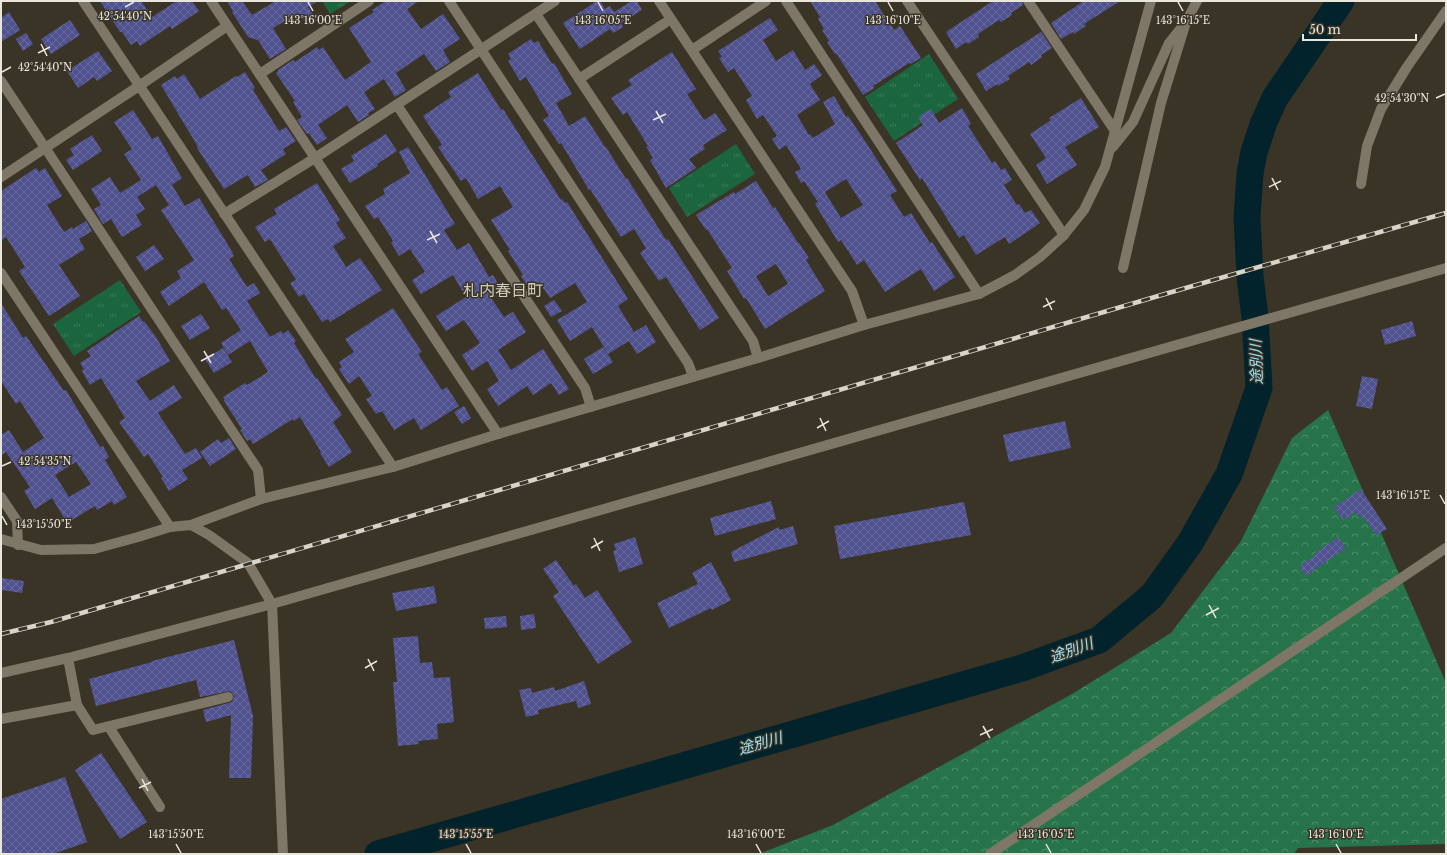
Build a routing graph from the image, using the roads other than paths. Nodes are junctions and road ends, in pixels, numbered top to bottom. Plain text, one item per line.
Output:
1 (83, 1) edge
2 (211, 1) edge
3 (369, 1) edge
4 (448, 1) edge
5 (555, 1) edge
6 (659, 1) edge
7 (766, 1) edge
8 (786, 1) edge
9 (907, 1) edge
10 (1028, 1) edge
11 (1152, 1) edge
12 (1197, 1) edge
13 (1446, 11) edge
14 (536, 14) junction
15 (1186, 22) junction
16 (666, 23) dead end
17 (227, 26) junction
18 (481, 50) junction
19 (692, 50) junction
20 (260, 74) junction
21 (580, 79) junction
22 (1, 81) edge
23 (139, 86) junction
24 (397, 105) junction
25 (1115, 131) junction
26 (44, 147) junction
27 (1110, 150) junction
28 (315, 158) junction
29 (1, 176) edge
30 (1361, 184) dead end
31 (224, 214) junction
32 (1064, 235) junction
33 (1123, 268) dead end
34 (1446, 268) edge
35 (1, 274) edge
36 (979, 294) junction
37 (864, 325) junction
38 (758, 358) junction
39 (693, 376) junction
40 (591, 407) junction
41 (498, 434) junction
42 (393, 467) junction
43 (1, 497) edge
44 (261, 499) junction
45 (191, 525) junction
46 (170, 527) junction
47 (1, 539) edge
48 (18, 544) junction
49 (1446, 548) edge
50 (272, 604) junction
51 (68, 658) junction
52 (1, 673) edge
53 (228, 697) dead end
54 (77, 705) junction
55 (1, 719) edge
56 (109, 727) junction
57 (160, 807) dead end
58 (283, 854) edge
59 (990, 854) edge

1 - 23 street
2 - 17 street
3 - 20 street
4 - 18 street
5 - 14 street
6 - 19 street
7 - 19 street
8 - 36 street
9 - 32 street
10 - 25 street
11 - 25 street
12 - 15 street
13 - 30 street
14 - 18 street
14 - 21 street
15 - 27 street
15 - 33 street
16 - 21 street
17 - 20 street
17 - 23 street
18 - 24 street
18 - 39 street
19 - 37 street
20 - 28 street
21 - 38 street
22 - 26 street
23 - 26 street
23 - 31 street
24 - 28 street
24 - 40 street
25 - 27 street
26 - 29 street
26 - 44 street
27 - 32 street
28 - 31 street
28 - 41 street
31 - 42 street
32 - 36 street
34 - 50 street
35 - 46 street
36 - 37 street
37 - 38 street
38 - 39 street
39 - 40 street
40 - 41 street
41 - 42 street
42 - 44 street
43 - 48 street
44 - 45 street
45 - 46 street
45 - 50 street
46 - 48 street
47 - 48 street
49 - 59 street
50 - 51 street
50 - 58 street
51 - 52 street
51 - 54 street
53 - 56 street
54 - 55 street
54 - 56 street
56 - 57 street

